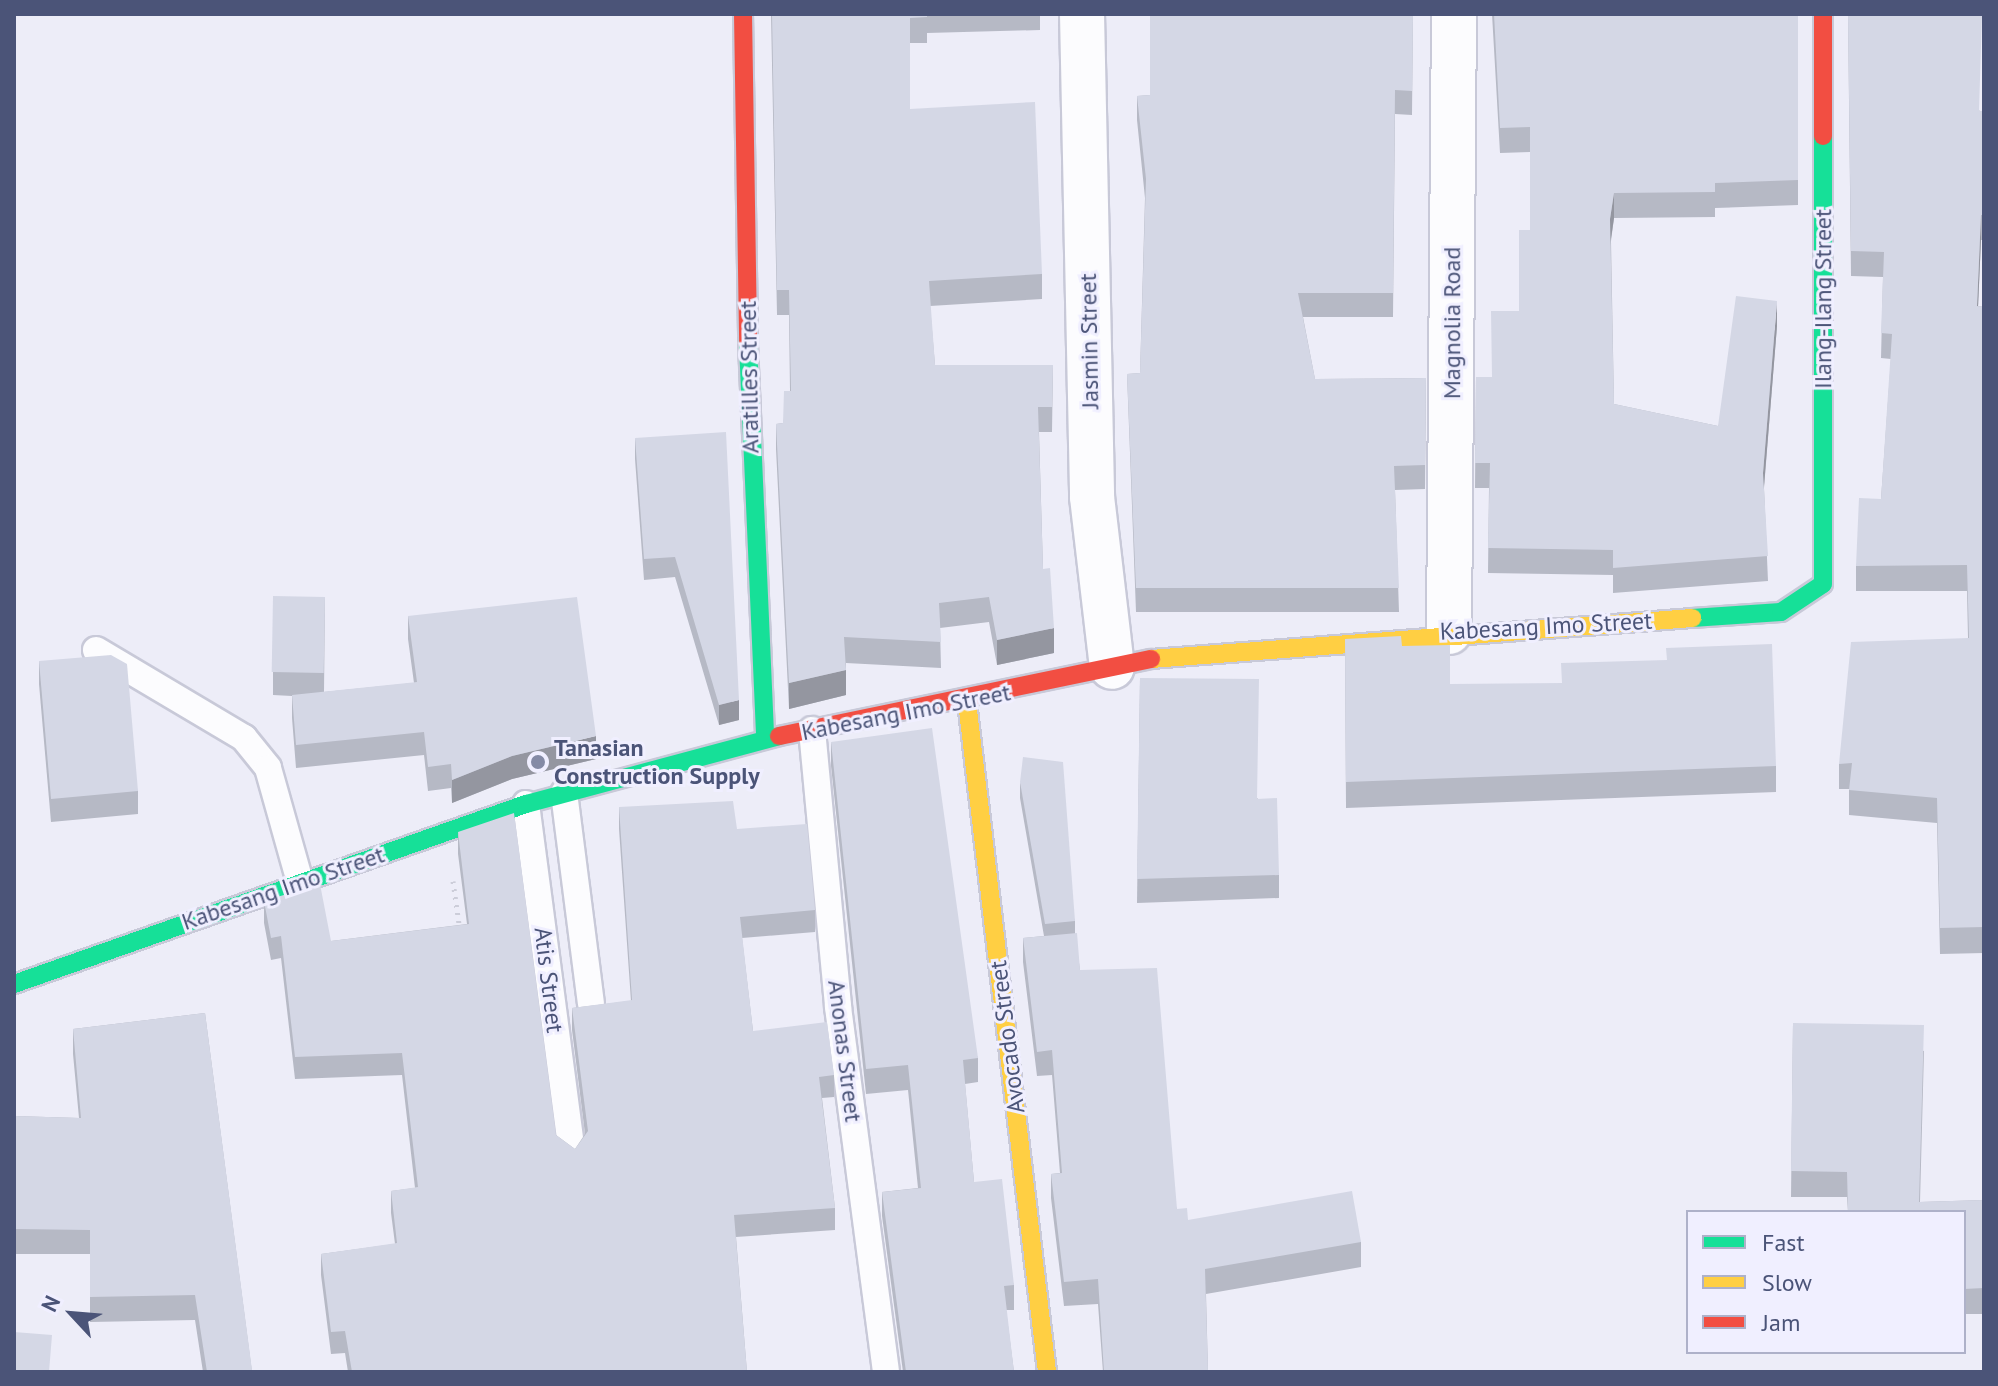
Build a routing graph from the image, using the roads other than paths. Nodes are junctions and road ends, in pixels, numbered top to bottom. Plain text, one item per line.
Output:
1 (743, 14) edge
2 (1082, 14) edge
3 (1454, 14) edge
4 (1823, 14) edge
5 (1823, 584) joint
6 (1449, 632) junction
7 (96, 650) dead end
8 (1112, 667) junction
9 (967, 702) junction
10 (812, 730) junction
11 (765, 739) junction
12 (564, 793) junction
13 (526, 804) junction
14 (300, 882) junction
15 (15, 980) edge
16 (591, 1003) edge
17 (572, 1155) edge
18 (886, 1372) edge
19 (1047, 1372) edge

1 - 11 main road, Aratilles Street
2 - 8 street, Jasmin Street
3 - 6 street, Magnolia Road
4 - 5 main road, Ilang-Ilang Street
5 - 6 main road, Kabesang Imo Street
6 - 8 main road, Kabesang Imo Street
7 - 14 lane
8 - 9 main road, Kabesang Imo Street
9 - 10 main road, Kabesang Imo Street
9 - 19 main road, Avocado Street
10 - 11 main road, Kabesang Imo Street
10 - 18 lane, Anonas Street
11 - 12 main road, Kabesang Imo Street
12 - 13 main road, Kabesang Imo Street
12 - 16 lane
13 - 14 main road, Kabesang Imo Street
13 - 17 lane, Atis Street
14 - 15 main road, Kabesang Imo Street

